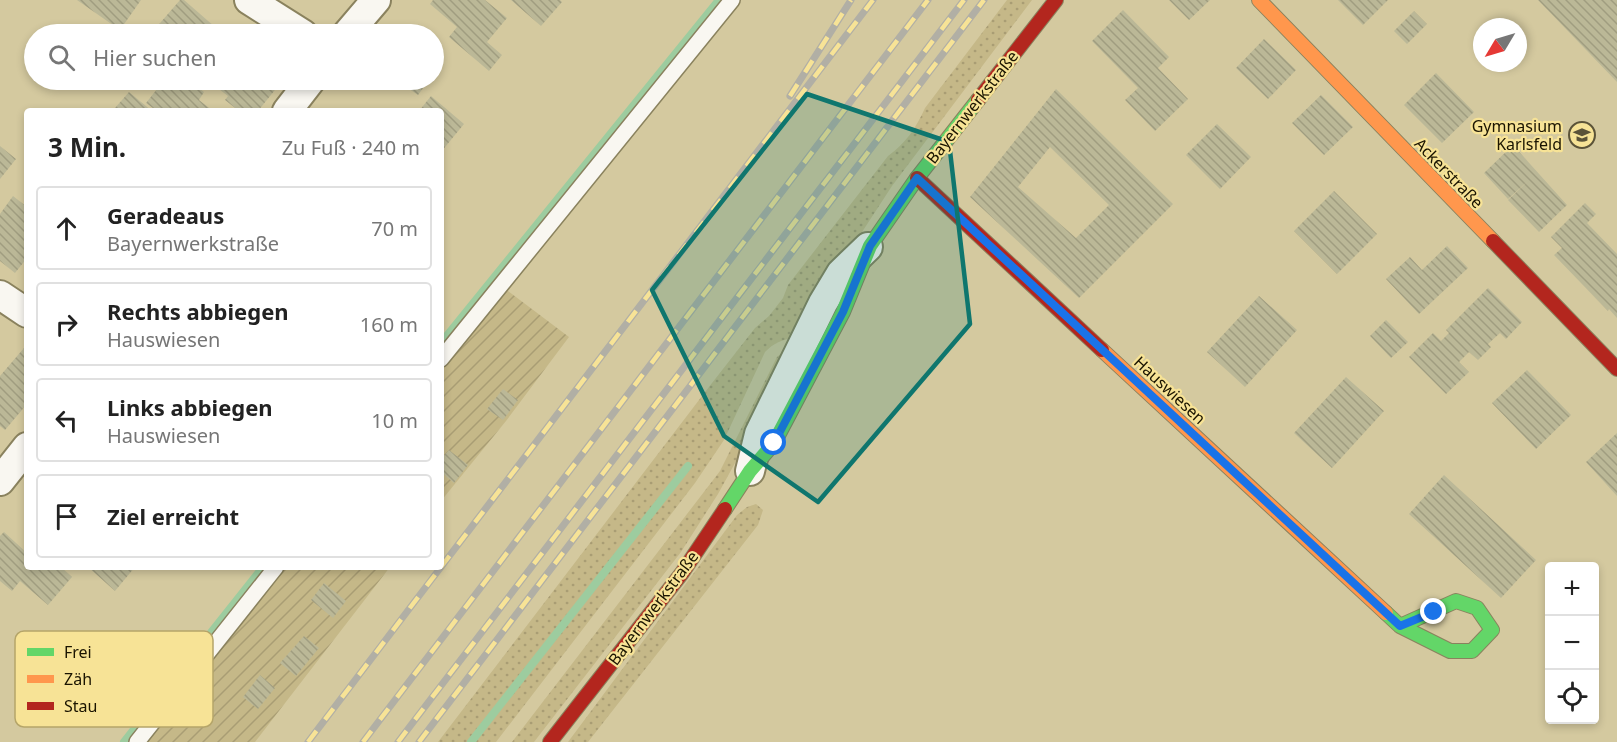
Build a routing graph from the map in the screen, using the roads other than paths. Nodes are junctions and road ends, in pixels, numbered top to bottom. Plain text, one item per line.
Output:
1 (249, 0) edge
2 (376, 0) edge
3 (732, 0) edge
4 (1056, 0) edge
5 (1258, 0) edge
6 (287, 24) edge
7 (356, 24) edge
8 (303, 90) edge
9 (289, 108) edge
10 (917, 178) junction
11 (870, 246) joint
12 (0, 295) edge
13 (24, 311) edge
14 (444, 355) edge
15 (1617, 369) edge
16 (24, 451) edge
17 (750, 471) joint
18 (0, 482) edge
19 (274, 570) edge
20 (1400, 626) junction
21 (213, 646) edge
22 (149, 727) edge
23 (137, 742) edge
24 (550, 742) edge

1 - 6 street
2 - 7 street
3 - 14 lane
4 - 10 street, Bayernwerkstraße
5 - 15 street, Ackerstraße
8 - 9 street
10 - 11 street, Bayernwerkstraße
10 - 20 street, Hauswiesen
11 - 17 street, Bayernwerkstraße
12 - 13 street
16 - 18 street
17 - 24 street, Bayernwerkstraße
19 - 21 lane
20 - 20 street, Hauswiesen
22 - 23 lane

